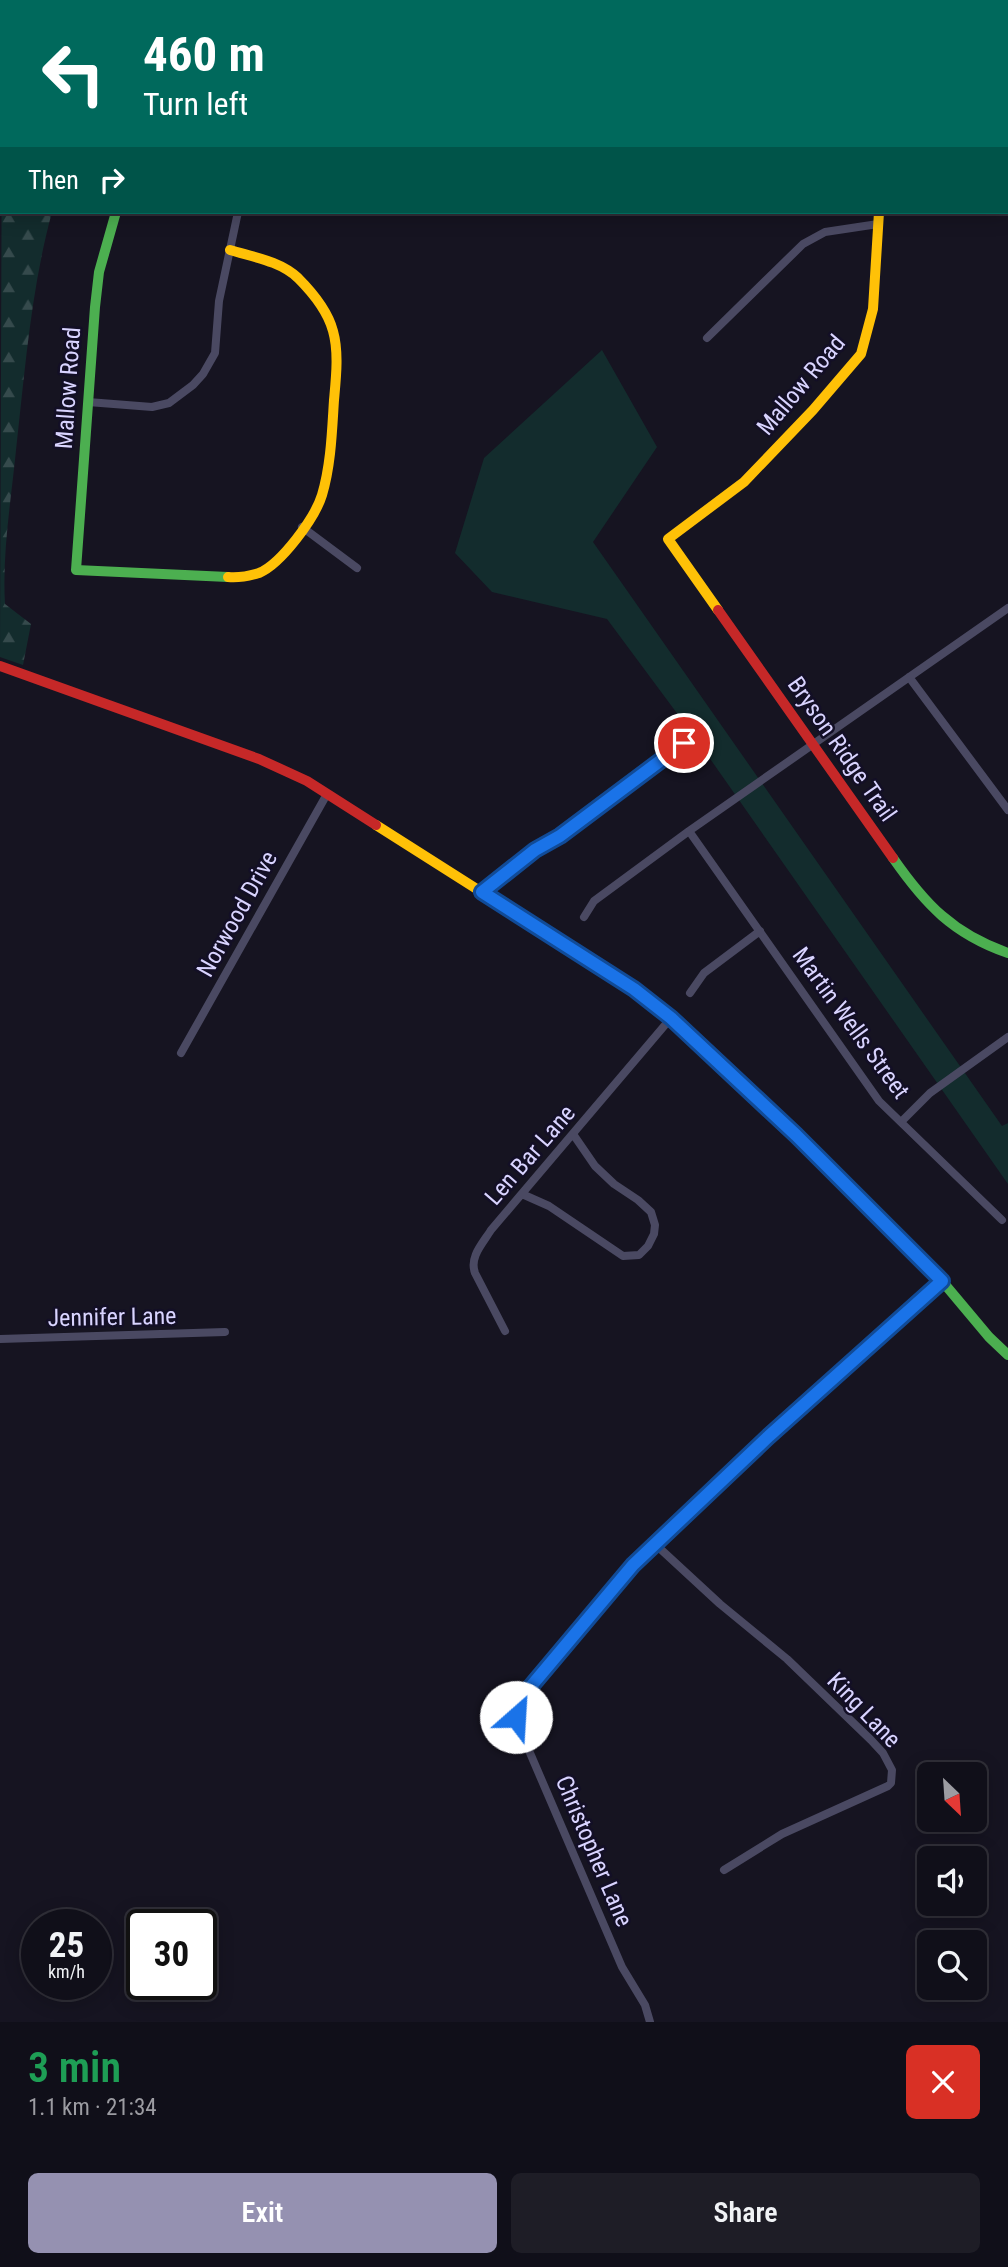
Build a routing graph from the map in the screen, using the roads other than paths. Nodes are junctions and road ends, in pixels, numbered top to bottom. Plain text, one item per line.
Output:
1 (115, 214) edge
2 (238, 214) edge
3 (879, 214) edge
4 (878, 224) junction
5 (230, 250) junction
6 (707, 338) dead end
7 (88, 402) junction
8 (302, 527) junction
9 (668, 539) joint
10 (357, 568) dead end
11 (1008, 608) edge
12 (0, 666) edge
13 (909, 677) junction
14 (705, 728) dead end
15 (813, 744) junction
16 (327, 794) junction
17 (1008, 810) edge
18 (689, 831) junction
19 (482, 892) junction
20 (584, 917) dead end
21 (760, 931) junction
22 (1008, 953) edge
23 (691, 993) dead end
24 (671, 1018) junction
25 (1008, 1037) edge
26 (181, 1054) dead end
27 (901, 1122) junction
28 (573, 1134) junction
29 (522, 1194) junction
30 (1002, 1220) dead end
31 (942, 1281) junction
32 (505, 1331) dead end
33 (225, 1332) dead end
34 (0, 1339) edge
35 (1008, 1355) edge
36 (655, 1544) junction
37 (724, 1870) dead end
38 (650, 2022) edge

1 - 7 street, Mallow Road
2 - 5 street
3 - 4 street, Mallow Road
4 - 6 street
4 - 9 street, Mallow Road
5 - 7 street
5 - 8 street
7 - 8 street, Mallow Road
8 - 10 street
9 - 15 street, Bryson Ridge Trail
11 - 13 street
12 - 16 street
13 - 15 street
13 - 17 street
14 - 19 street
15 - 18 street
15 - 22 street, Bryson Ridge Trail
16 - 19 street
16 - 26 street, Norwood Drive
18 - 20 street
18 - 21 street, Martin Wells Street
19 - 24 street
21 - 23 street
21 - 27 street, Martin Wells Street
24 - 28 street, Len Bar Lane
24 - 31 street
25 - 27 street
27 - 30 street, Martin Wells Street
28 - 29 street, Len Bar Lane
28 - 29 street
29 - 32 street, Len Bar Lane
31 - 35 street
31 - 36 street, Christopher Lane
33 - 34 street, Jennifer Lane
36 - 37 street, King Lane
36 - 38 street, Christopher Lane

